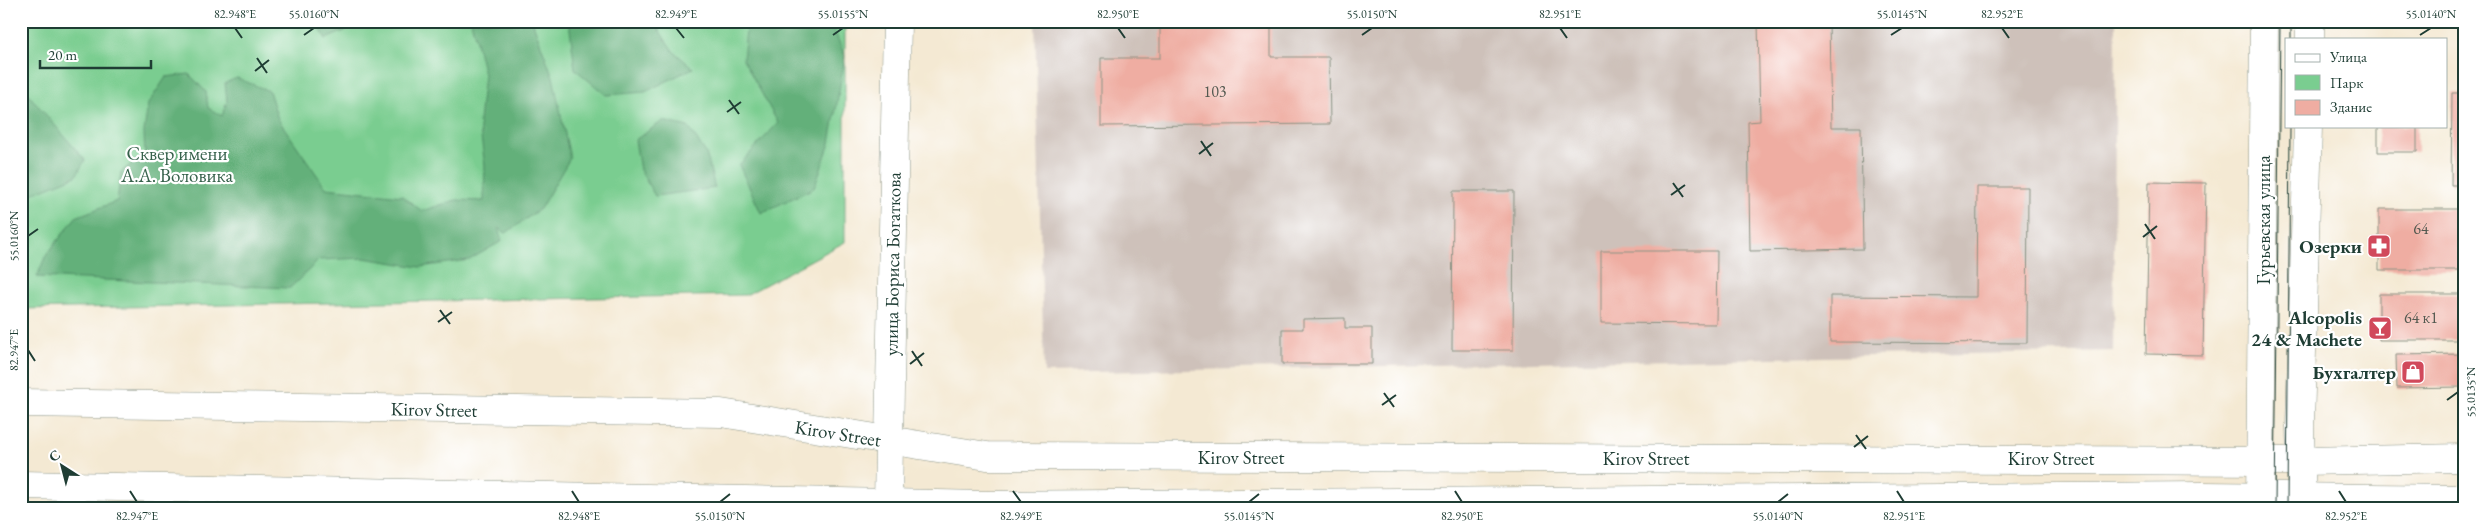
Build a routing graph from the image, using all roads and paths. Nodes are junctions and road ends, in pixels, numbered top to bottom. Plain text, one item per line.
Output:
1 (897, 21) edge
2 (2264, 21) edge
3 (2310, 21) edge
4 (2310, 38) edge
5 (2308, 128) edge
6 (21, 403) edge
7 (889, 441) junction
8 (2464, 458) edge
9 (2261, 460) junction
10 (2302, 461) junction
11 (21, 485) edge
12 (2464, 499) edge
13 (2303, 502) edge
14 (2260, 503) edge
15 (888, 505) edge

1 - 7 main road, улица Бориса Богаткова
2 - 9 main road, Гурьевская улица
3 - 4 main road
5 - 10 main road
6 - 7 main road, Kirov Street
7 - 9 main road, Kirov Street
7 - 15 main road, улица Бориса Богаткова
8 - 10 main road, Kirov Street
9 - 10 main road, Kirov Street
9 - 14 main road, Гурьевская улица
10 - 13 main road
11 - 15 main road, Kirov Street
12 - 13 main road, Kirov Street
13 - 14 main road, Kirov Street
14 - 15 main road, Kirov Street

